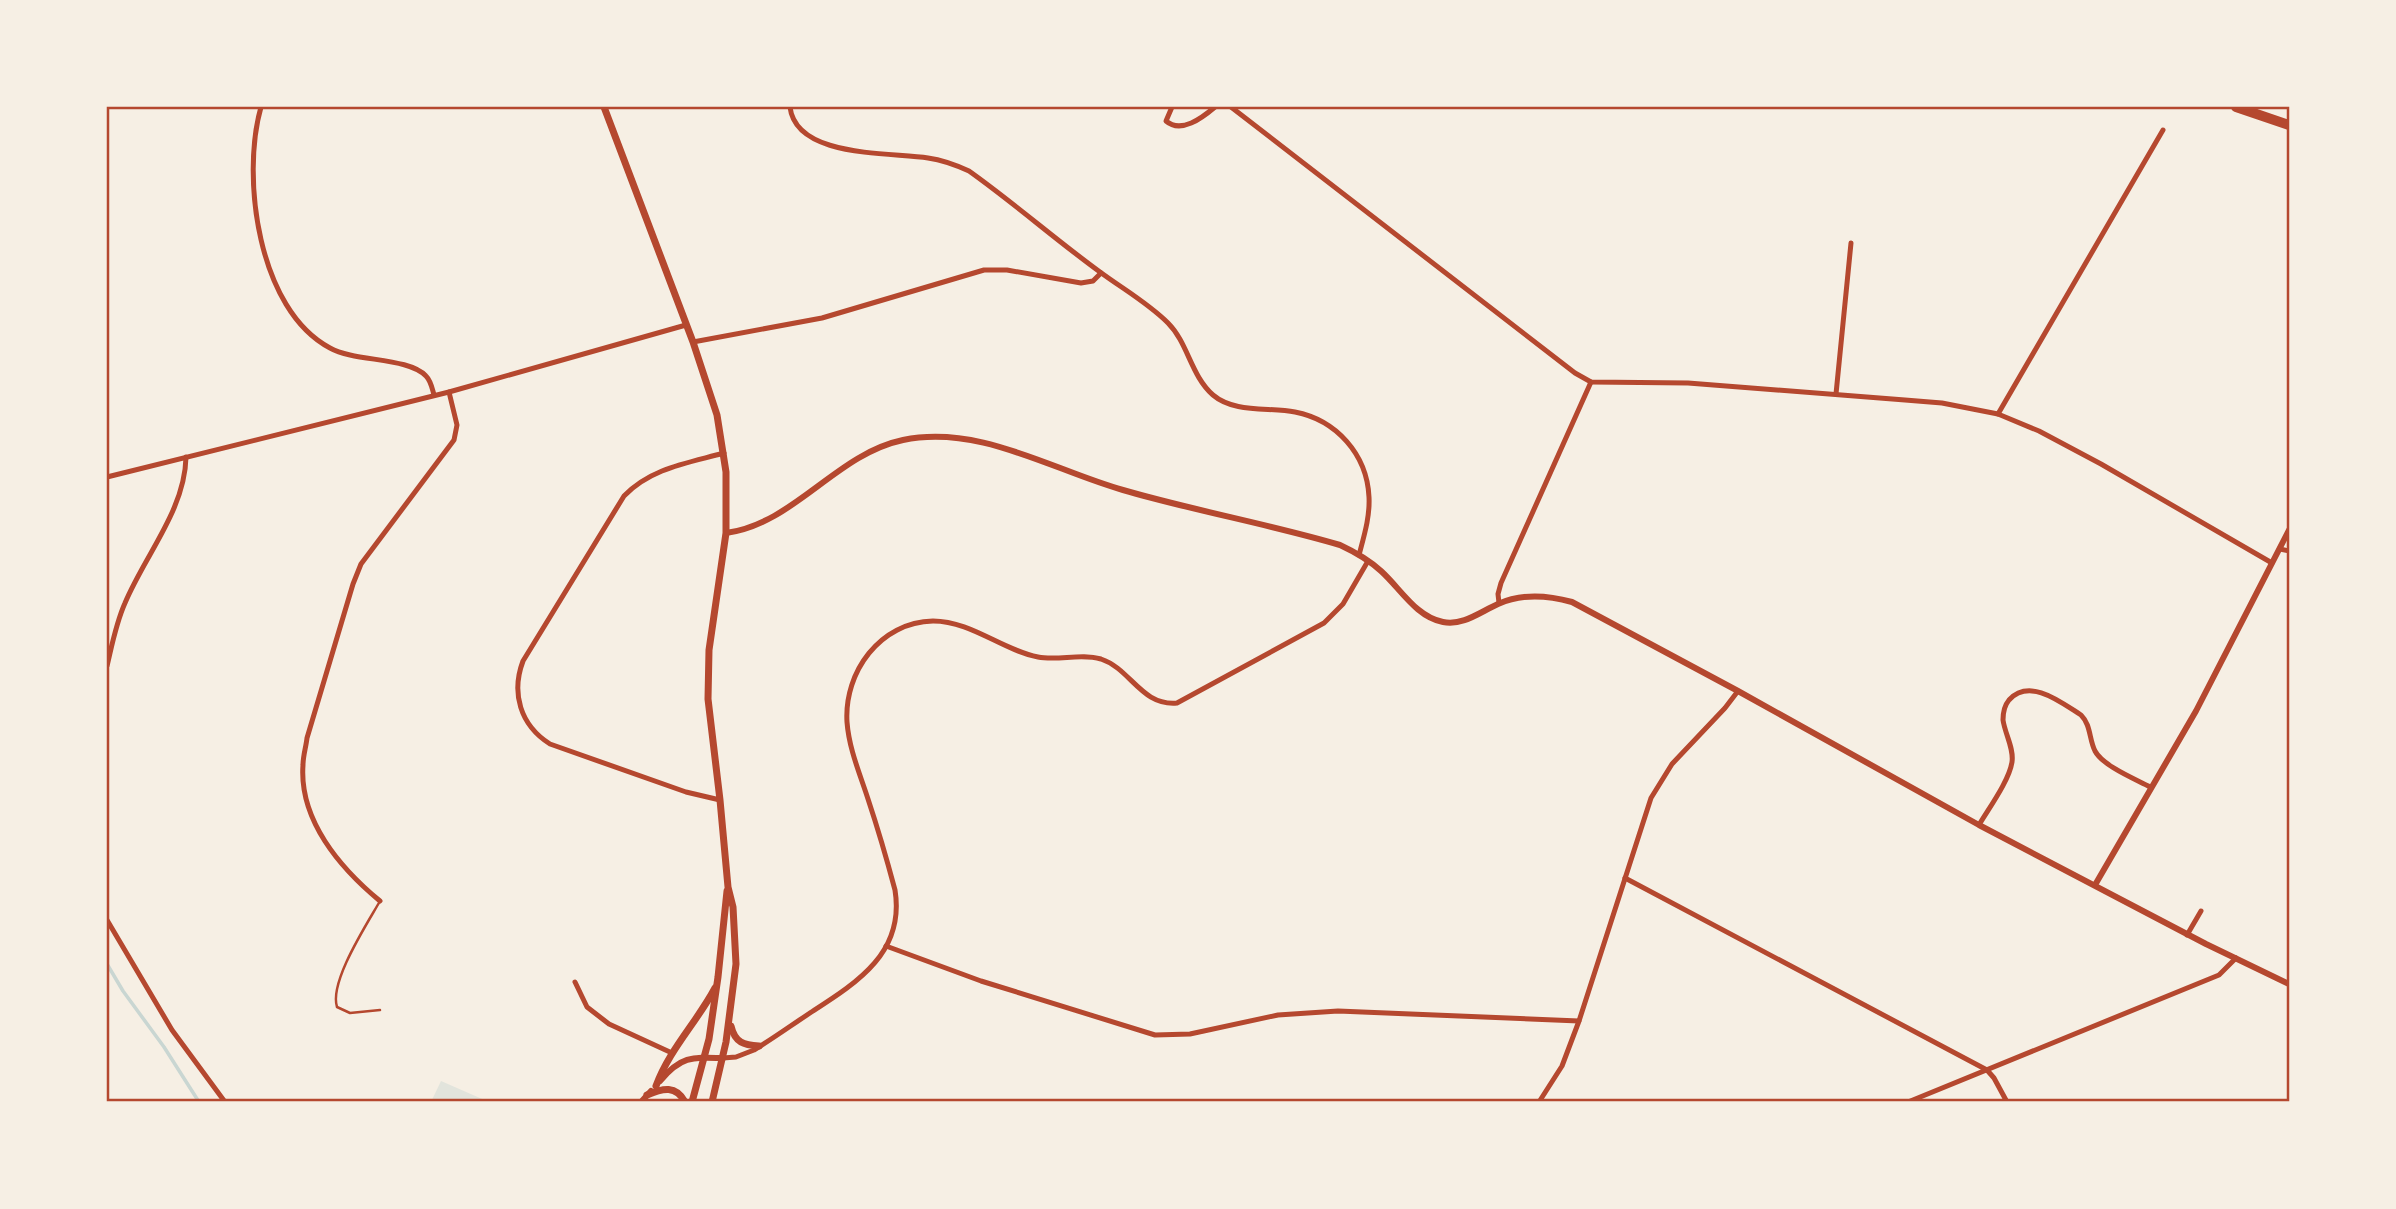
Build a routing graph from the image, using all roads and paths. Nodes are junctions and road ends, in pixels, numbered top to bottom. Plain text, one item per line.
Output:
1 (261, 107) edge
2 (604, 107) edge
3 (790, 107) edge
4 (1171, 107) edge
5 (1215, 107) edge
6 (1231, 107) edge
7 (2236, 107) edge
8 (2289, 125) edge
9 (2163, 130) dead end
10 (1850, 243) dead end
11 (1101, 273) junction
12 (686, 325) junction
13 (693, 342) junction
14 (1591, 382) junction
15 (449, 392) junction
16 (1836, 394) junction
17 (434, 395) junction
18 (1998, 414) junction
19 (724, 453) junction
20 (186, 457) junction
21 (107, 477) edge
22 (2289, 530) edge
23 (726, 533) junction
24 (2280, 550) junction
25 (2289, 551) edge
26 (1359, 555) junction
27 (1368, 561) junction
28 (2272, 563) junction
29 (1499, 603) junction
30 (107, 666) edge
31 (1738, 691) junction
32 (2150, 788) junction
33 (720, 800) junction
34 (1979, 825) junction
35 (1625, 878) junction
36 (2095, 885) junction
37 (728, 887) junction
38 (380, 901) joint
39 (2202, 911) dead end
40 (107, 920) edge
41 (2187, 935) junction
42 (886, 946) junction
43 (2236, 958) junction
44 (575, 982) dead end
45 (718, 982) junction
46 (2289, 984) edge
47 (380, 1010) dead end
48 (730, 1019) junction
49 (1579, 1021) junction
50 (760, 1046) junction
51 (673, 1053) junction
52 (705, 1057) junction
53 (723, 1058) junction
54 (1987, 1070) junction
55 (656, 1086) junction
56 (648, 1095) junction
57 (225, 1102) edge
58 (641, 1102) edge
59 (685, 1102) edge
60 (692, 1102) edge
61 (712, 1102) edge
62 (1539, 1102) edge
63 (1908, 1102) edge
64 (2007, 1102) edge

1 - 17 street
2 - 12 main road
3 - 11 street
4 - 5 street
6 - 14 street
7 - 8 highway
9 - 18 street
10 - 16 street
11 - 13 street
11 - 26 street
12 - 13 main road
12 - 15 street
13 - 19 main road
14 - 16 street
14 - 29 street
15 - 17 street
15 - 38 street
16 - 18 street
17 - 20 street
18 - 28 street
19 - 23 main road
19 - 33 street
20 - 21 street
20 - 30 street
22 - 24 street
23 - 26 street
23 - 33 main road
24 - 25 street
24 - 28 street
26 - 27 street
27 - 29 street
27 - 42 street
28 - 32 street
29 - 31 street
31 - 34 street
31 - 35 street
32 - 34 street
32 - 36 street
33 - 37 main road
34 - 36 street
35 - 49 street
35 - 54 street
36 - 41 street
37 - 45 main road
37 - 48 main road
38 - 47 lane
39 - 41 street
40 - 57 street
41 - 43 street
42 - 49 street
42 - 50 street
43 - 46 street
43 - 54 street
44 - 51 street
45 - 51 main road
45 - 52 main road
48 - 50 main road
48 - 53 main road
49 - 62 street
50 - 53 street
51 - 55 main road
52 - 53 street
52 - 55 street
52 - 60 main road
53 - 61 main road
54 - 63 street
54 - 64 street
55 - 56 street
56 - 58 street
56 - 59 main road

